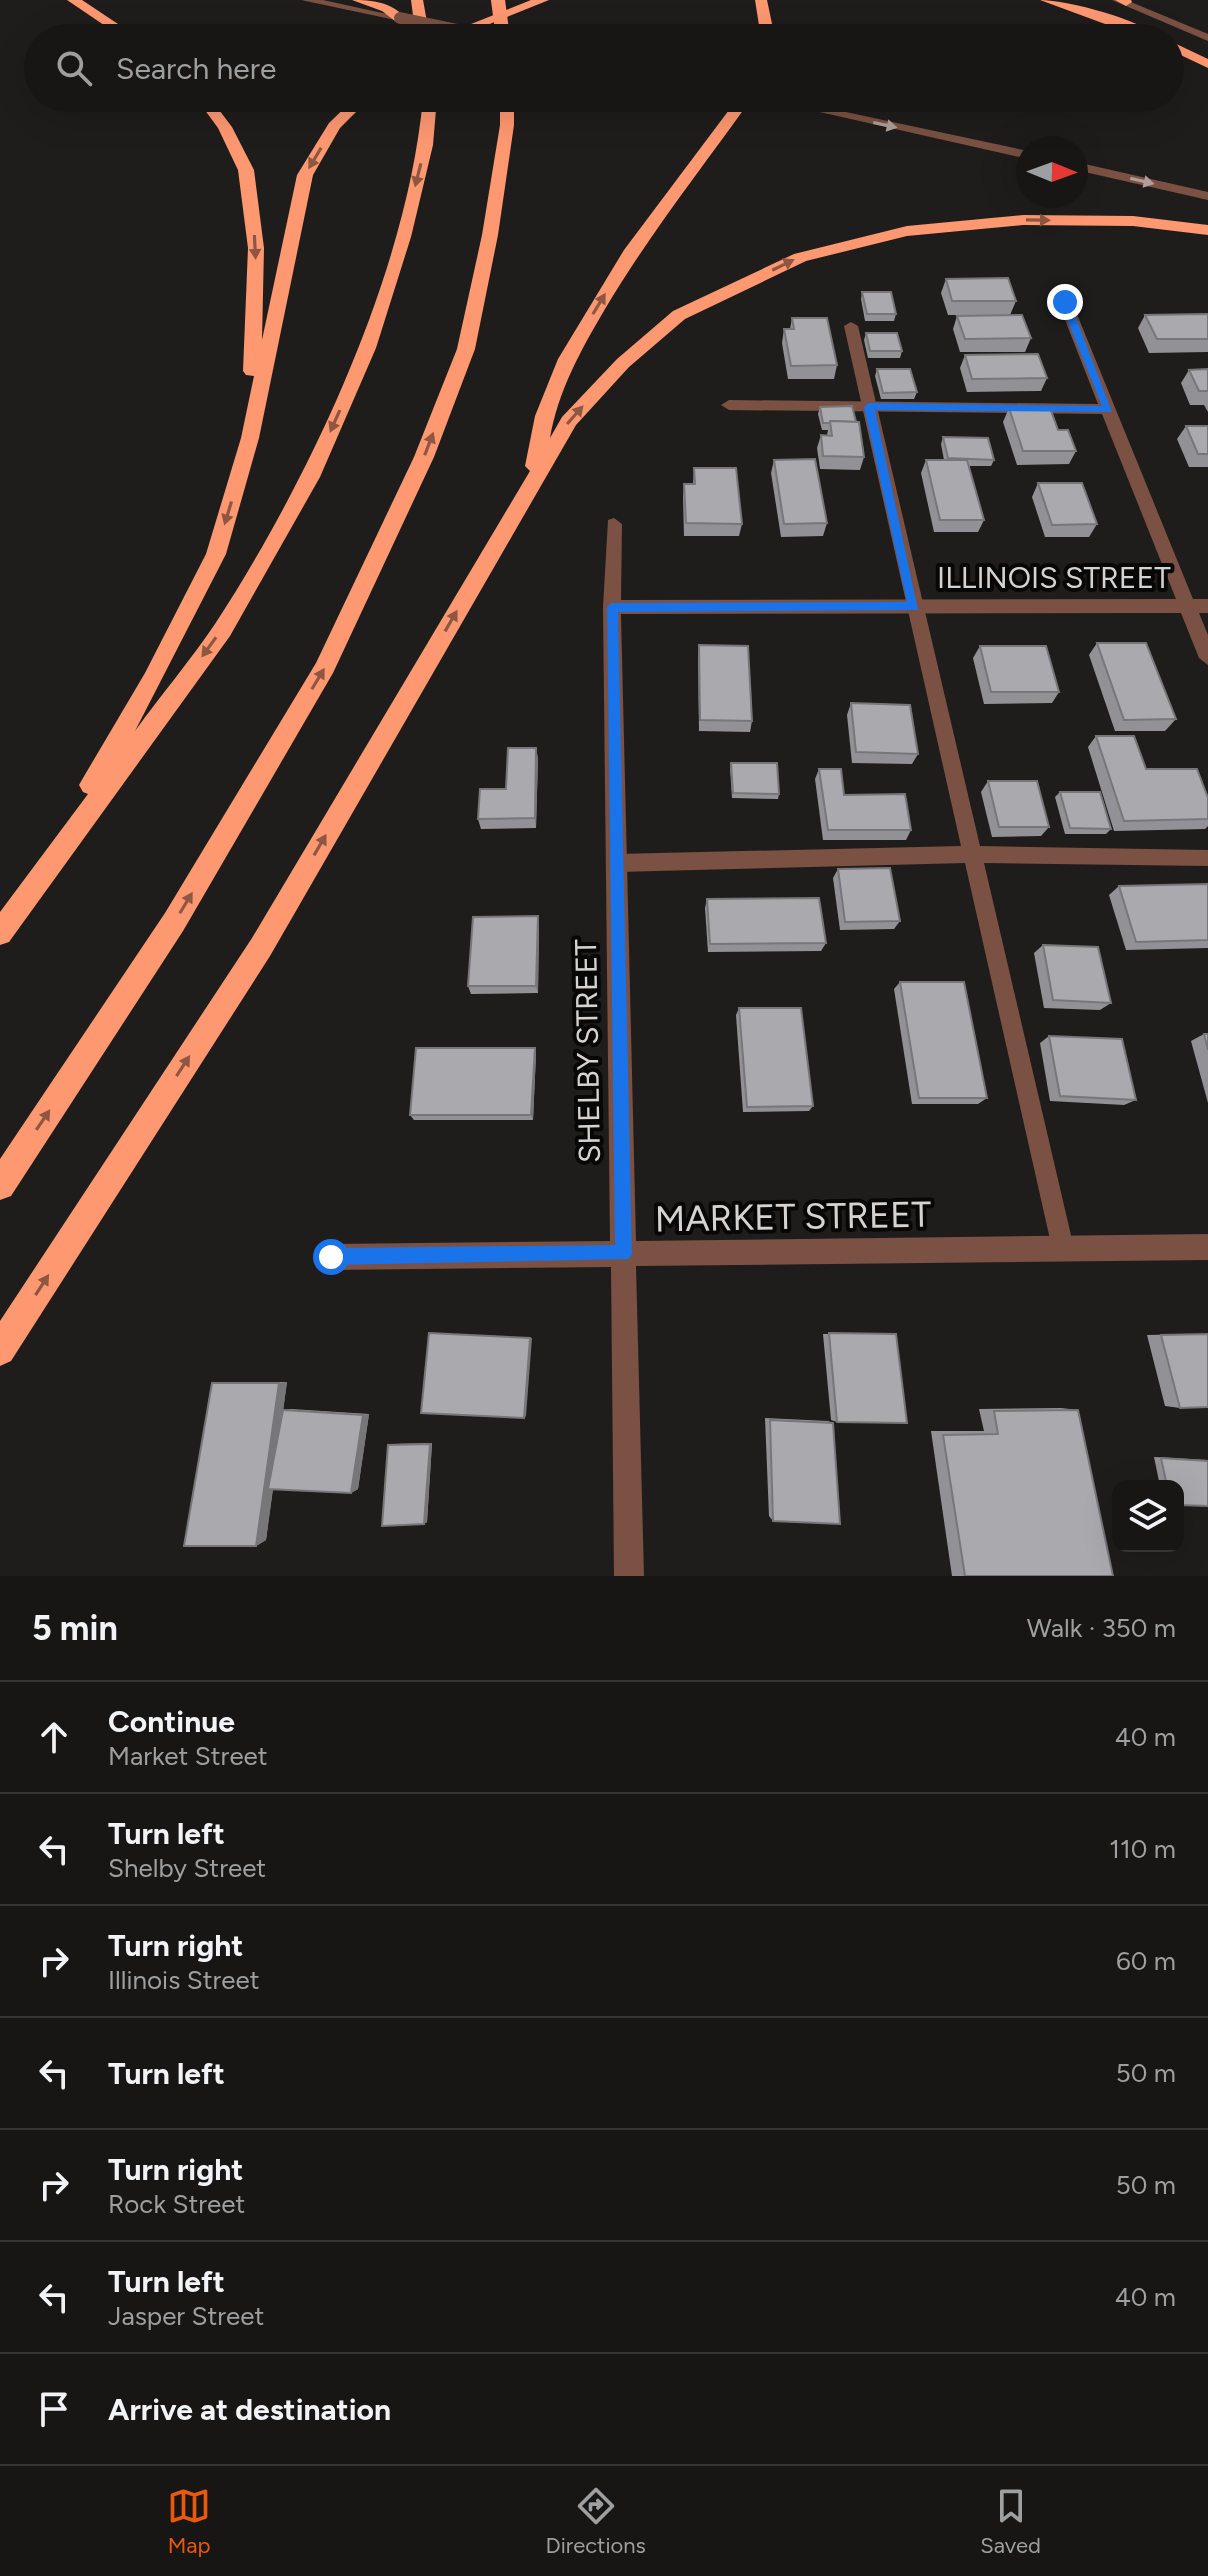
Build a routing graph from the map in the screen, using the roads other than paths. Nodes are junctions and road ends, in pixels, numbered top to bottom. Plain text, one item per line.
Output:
1 (73, 0) edge
2 (306, 0) edge
3 (358, 0) edge
4 (417, 0) edge
5 (498, 0) edge
6 (543, 0) edge
7 (761, 0) edge
8 (1046, 0) edge
9 (1121, 1) edge
10 (400, 18) junction
11 (110, 24) edge
12 (421, 24) edge
13 (429, 24) edge
14 (480, 24) edge
15 (501, 24) edge
16 (765, 24) edge
17 (1119, 24) edge
18 (1175, 24) edge
19 (1184, 28) edge
20 (1208, 38) edge
21 (1184, 52) edge
22 (1208, 64) edge
23 (214, 112) edge
24 (348, 112) edge
25 (429, 112) edge
26 (507, 112) edge
27 (735, 112) edge
28 (828, 112) edge
29 (1016, 152) edge
30 (1088, 169) edge
31 (1208, 196) edge
32 (1208, 230) edge
33 (1065, 302) dead end
34 (851, 326) dead end
35 (729, 405) dead end
36 (869, 407) junction
37 (1108, 409) junction
38 (250, 438) junction
39 (532, 480) junction
40 (614, 524) dead end
41 (914, 606) junction
42 (1186, 606) junction
43 (1208, 606) edge
44 (612, 607) junction
45 (1208, 658) edge
46 (971, 854) junction
47 (1208, 858) edge
48 (617, 863) junction
49 (31, 890) junction
50 (0, 933) edge
51 (0, 1185) edge
52 (1208, 1247) edge
53 (1063, 1248) junction
54 (623, 1254) junction
55 (331, 1257) dead end
56 (0, 1350) edge
57 (629, 1576) edge

1 - 11 highway
2 - 10 street
3 - 10 highway
4 - 12 highway
5 - 15 highway, bridge
6 - 14 highway
7 - 16 highway
8 - 17 highway
9 - 18 street
10 - 13 street, bridge
19 - 20 street
21 - 22 highway
23 -> 38 highway
24 -> 38 highway
25 -> 49 highway
51 -> 26 highway
39 -> 27 highway
28 -> 29 street
30 -> 31 street
39 -> 32 highway
33 - 37 street
34 - 36 lane
35 - 36 street
36 - 37 street
36 - 41 lane
37 - 42 street
38 -> 49 highway
56 -> 39 highway
40 - 44 street, SHELBY STREET
41 - 42 street, ILLINOIS STREET
41 - 44 street, ILLINOIS STREET
41 - 46 lane
42 - 43 street, ILLINOIS STREET
42 - 45 street
44 - 48 street, SHELBY STREET
46 - 47 lane
46 - 48 lane
46 - 53 lane
48 - 54 street, SHELBY STREET
49 - 50 highway
52 - 53 street, MARKET STREET
53 - 54 street, MARKET STREET
54 - 55 street, MARKET STREET
54 - 57 street, SHELBY STREET

